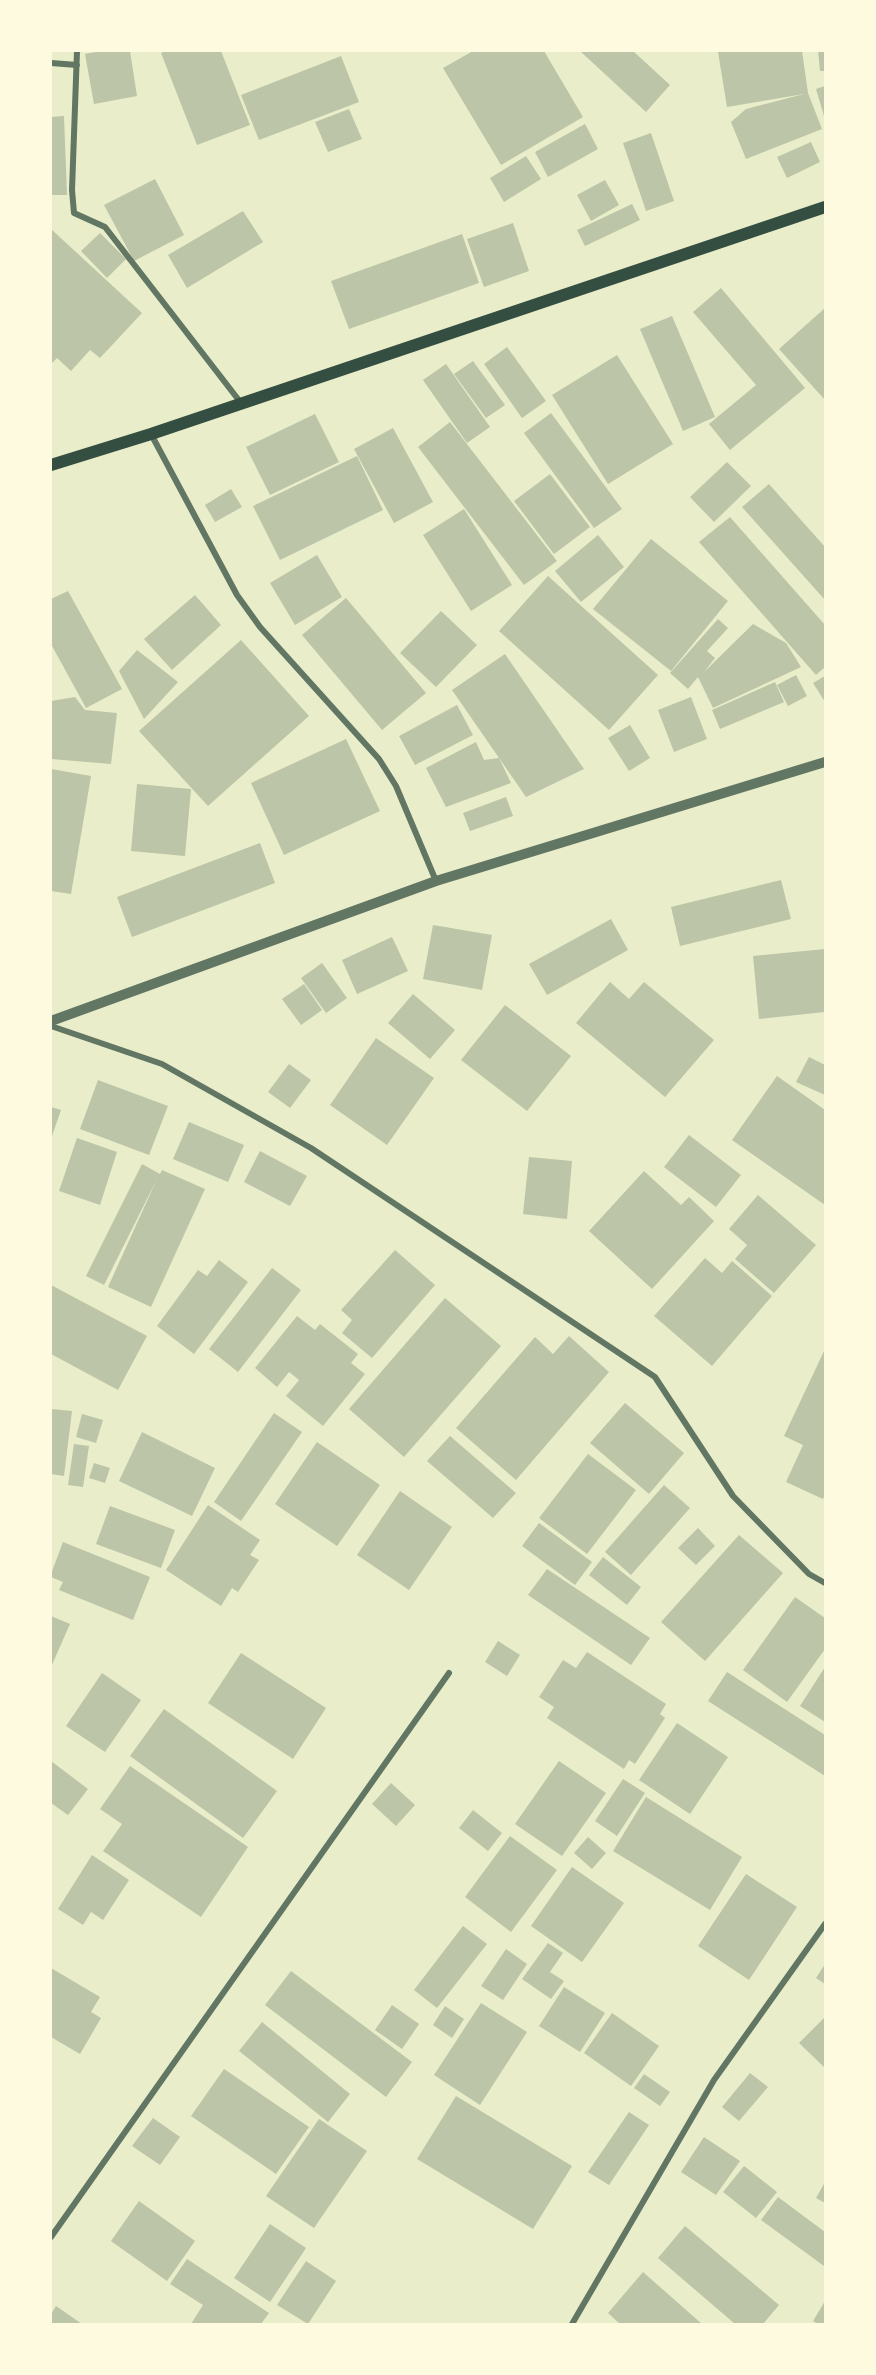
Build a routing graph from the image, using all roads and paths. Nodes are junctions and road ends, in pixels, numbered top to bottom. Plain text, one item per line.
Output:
1 (77, 51) edge
2 (51, 63) edge
3 (77, 65) junction
4 (825, 207) edge
5 (241, 403) junction
6 (151, 434) junction
7 (51, 465) edge
8 (825, 762) edge
9 (436, 881) junction
10 (51, 1021) edge
11 (51, 1026) edge
12 (825, 1583) edge
13 (449, 1673) dead end
14 (825, 1924) edge
15 (51, 2236) edge
16 (572, 2324) edge

1 - 3 street
2 - 3 street
3 - 5 street
4 - 5 main road
5 - 6 main road
6 - 7 main road
6 - 9 street
8 - 9 street
9 - 10 street
11 - 12 street
13 - 15 street
14 - 16 street

